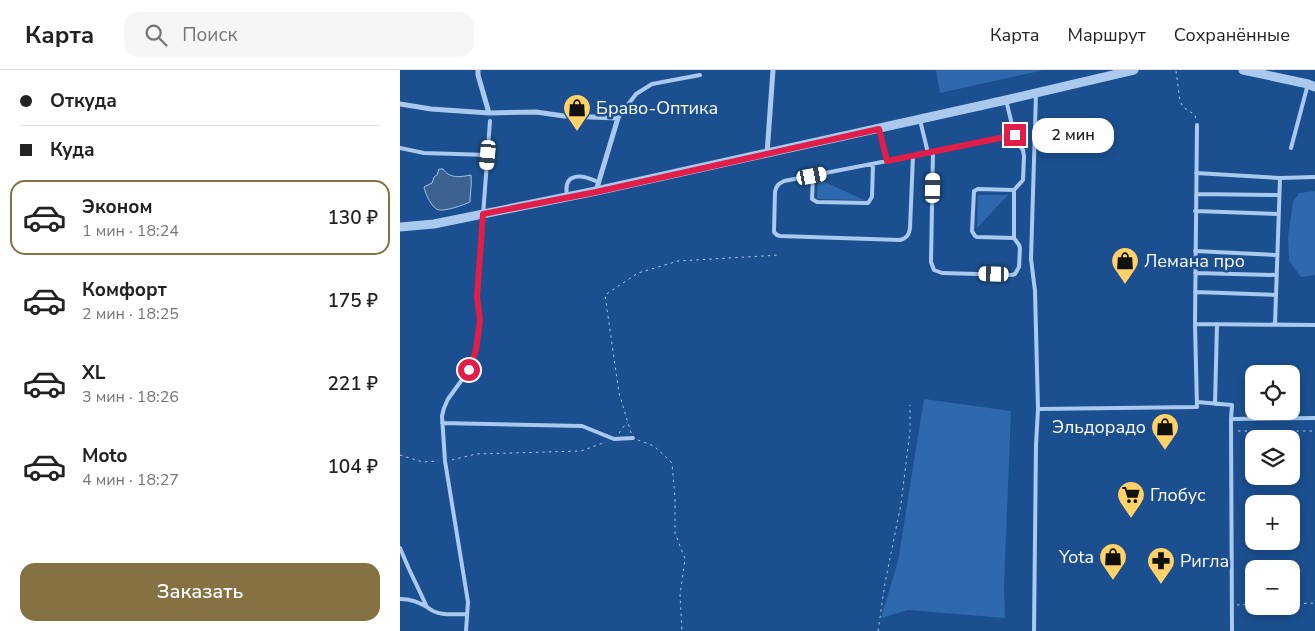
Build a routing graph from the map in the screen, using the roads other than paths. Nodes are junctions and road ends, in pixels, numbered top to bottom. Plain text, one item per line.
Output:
1 (478, 70) edge
2 (773, 70) edge
3 (1134, 70) edge
4 (1243, 70) edge
5 (700, 75) dead end
6 (1311, 85) edge
7 (1036, 94) junction
8 (1006, 100) junction
9 (400, 104) edge
10 (489, 113) junction
11 (618, 118) junction
12 (920, 120) junction
13 (490, 121) dead end
14 (1197, 125) road end
15 (879, 129) junction
16 (1015, 135) junction
17 (400, 148) edge
18 (1291, 148) dead end
19 (931, 152) junction
20 (767, 154) junction
21 (488, 155) junction
22 (913, 156) junction
23 (887, 161) junction
24 (872, 164) junction
25 (1196, 173) junction
26 (812, 176) junction
27 (1315, 177) edge
28 (1280, 178) junction
29 (597, 187) junction
30 (1014, 190) junction
31 (1196, 194) junction
32 (1279, 195) junction
33 (567, 197) junction
34 (1195, 211) junction
35 (483, 214) junction
36 (1279, 214) junction
37 (402, 226) edge
38 (1014, 238) junction
39 (1195, 251) junction
40 (1277, 255) junction
41 (1195, 273) junction
42 (1277, 275) junction
43 (1195, 292) junction
44 (1276, 295) junction
45 (1195, 324) junction
46 (1217, 324) junction
47 (1275, 325) junction
48 (1315, 325) edge
49 (1196, 402) junction
50 (1215, 404) junction
51 (1038, 409) junction
52 (1315, 418) edge
53 (1231, 419) junction
54 (442, 423) junction
55 (633, 438) road end
56 (400, 548) edge
57 (400, 599) edge
58 (427, 607) junction
59 (468, 614) junction
60 (466, 631) edge
61 (1034, 631) edge
62 (1232, 631) edge

1 - 10 street
2 - 20 street
3 - 7 street
4 - 6 street
5 - 11 lane
6 - 18 lane
7 - 8 street
7 - 51 lane
8 - 12 street
8 - 16 lane
9 - 10 street
10 - 11 street
11 - 29 street
12 - 15 street
12 - 19 lane
13 - 21 lane
14 - 25 lane
15 - 20 street
15 - 23 lane
16 - 19 lane
16 - 30 lane
17 - 21 lane
19 - 22 lane
19 - 38 lane
20 - 29 street
21 - 35 lane
22 - 23 lane
22 - 26 lane
23 - 24 lane
24 - 26 lane
24 - 26 lane
25 - 28 lane
25 - 31 lane
27 - 28 lane
28 - 32 lane
29 - 33 street
29 - 33 lane
30 - 38 lane
30 - 38 lane
31 - 32 lane
31 - 34 lane
32 - 36 lane
33 - 35 street
34 - 36 lane
34 - 39 lane
35 - 37 street
35 - 54 lane
36 - 40 lane
39 - 40 lane
39 - 41 lane
40 - 42 lane
41 - 42 lane
41 - 43 lane
42 - 44 lane
43 - 44 lane
43 - 45 lane
44 - 47 lane
45 - 46 lane
45 - 49 lane
46 - 47 lane
46 - 50 lane
47 - 48 lane
49 - 50 lane
49 - 51 lane
50 - 53 lane
51 - 61 lane
52 - 53 lane
53 - 62 lane
54 - 55 lane
54 - 59 lane
56 - 58 lane
57 - 58 lane
58 - 59 lane
59 - 60 lane

